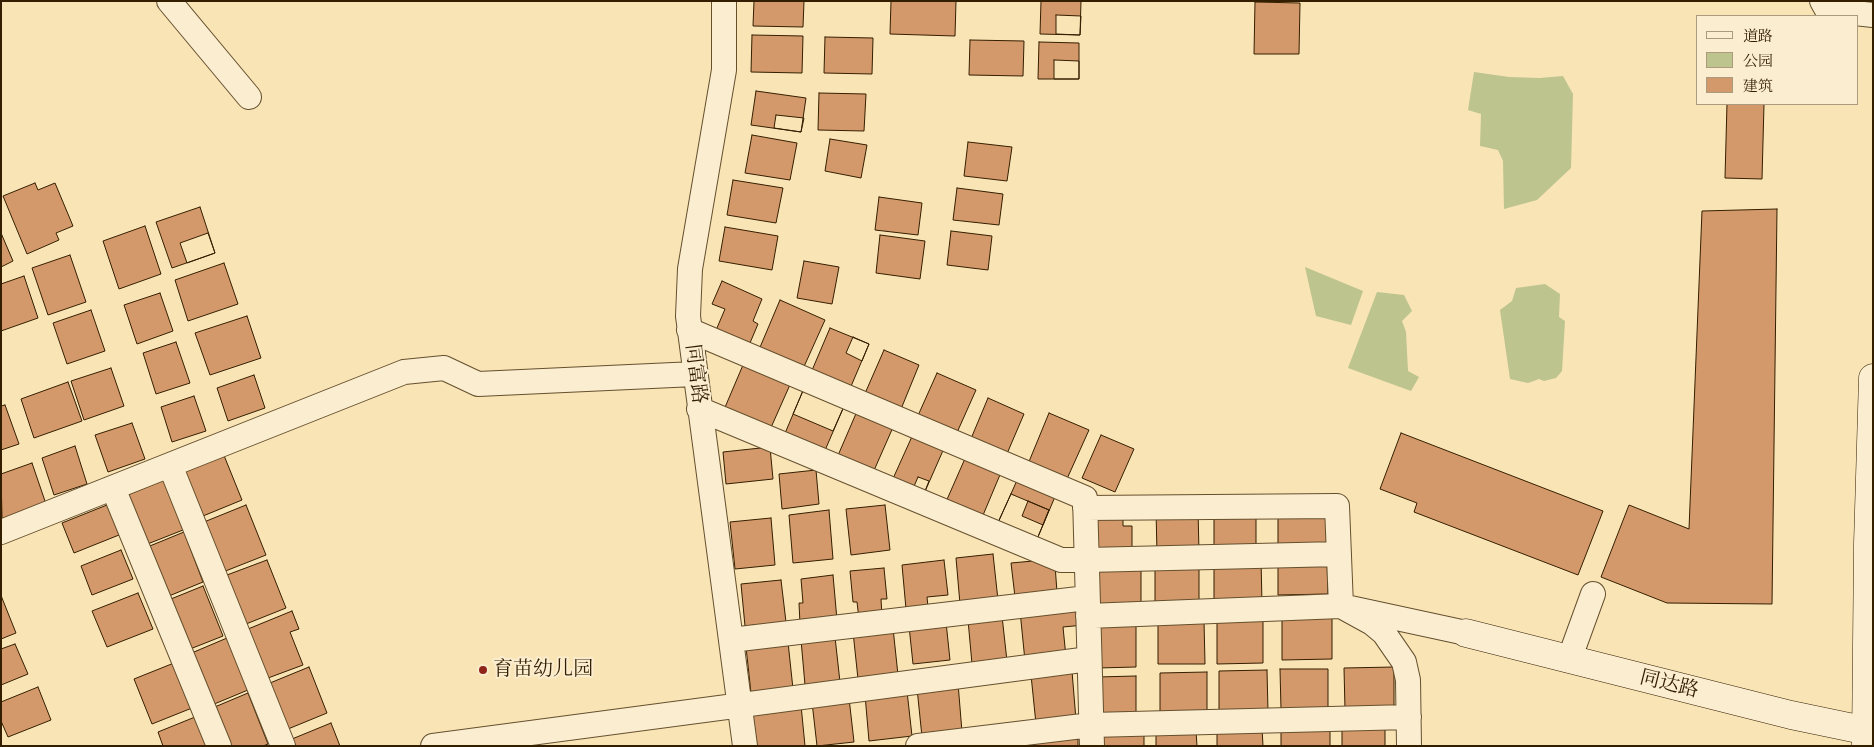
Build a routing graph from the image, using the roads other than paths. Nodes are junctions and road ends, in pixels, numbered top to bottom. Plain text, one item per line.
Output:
1 (168, 1) edge
2 (724, 1) edge
3 (1822, 1) edge
4 (1873, 15) edge
5 (249, 97) dead end
6 (689, 330) junction
7 (695, 374) junction
8 (1873, 378) edge
9 (1872, 396) edge
10 (699, 409) junction
11 (170, 465) junction
12 (1872, 468) edge
13 (113, 488) junction
14 (1085, 508) junction
15 (1, 532) edge
16 (1870, 544) edge
17 (1339, 554) junction
18 (1087, 560) junction
19 (1592, 594) dead end
20 (1341, 606) junction
21 (1088, 607) junction
22 (1466, 633) joint
23 (731, 640) junction
24 (1089, 659) junction
25 (1569, 660) junction
26 (739, 704) junction
27 (1409, 717) junction
28 (1091, 735) edge
29 (1869, 736) edge
30 (219, 746) edge
31 (283, 746) edge
32 (433, 746) edge
33 (745, 746) edge
34 (918, 746) edge
35 (1409, 746) edge

1 - 5 street
2 - 6 street, 同富路
3 - 4 street
6 - 7 street, 同富路
6 - 14 street
7 - 10 street, 同富路
7 - 11 street
8 - 9 street
9 - 12 street
10 - 18 street
10 - 23 street, 同富路
11 - 13 street
11 - 31 street
12 - 16 street
13 - 15 street
13 - 30 street
14 - 17 street
14 - 18 street
16 - 29 street
17 - 18 street
17 - 20 street
18 - 21 street
19 - 25 street
20 - 21 street
20 - 22 street
20 - 27 street
21 - 23 street
21 - 24 street
22 - 25 street, 同达路
23 - 26 street, 同富路
24 - 26 street
24 - 28 street
25 - 29 street, 同达路
26 - 32 street
26 - 33 street, 同富路
27 - 28 street
27 - 35 street
28 - 34 street

